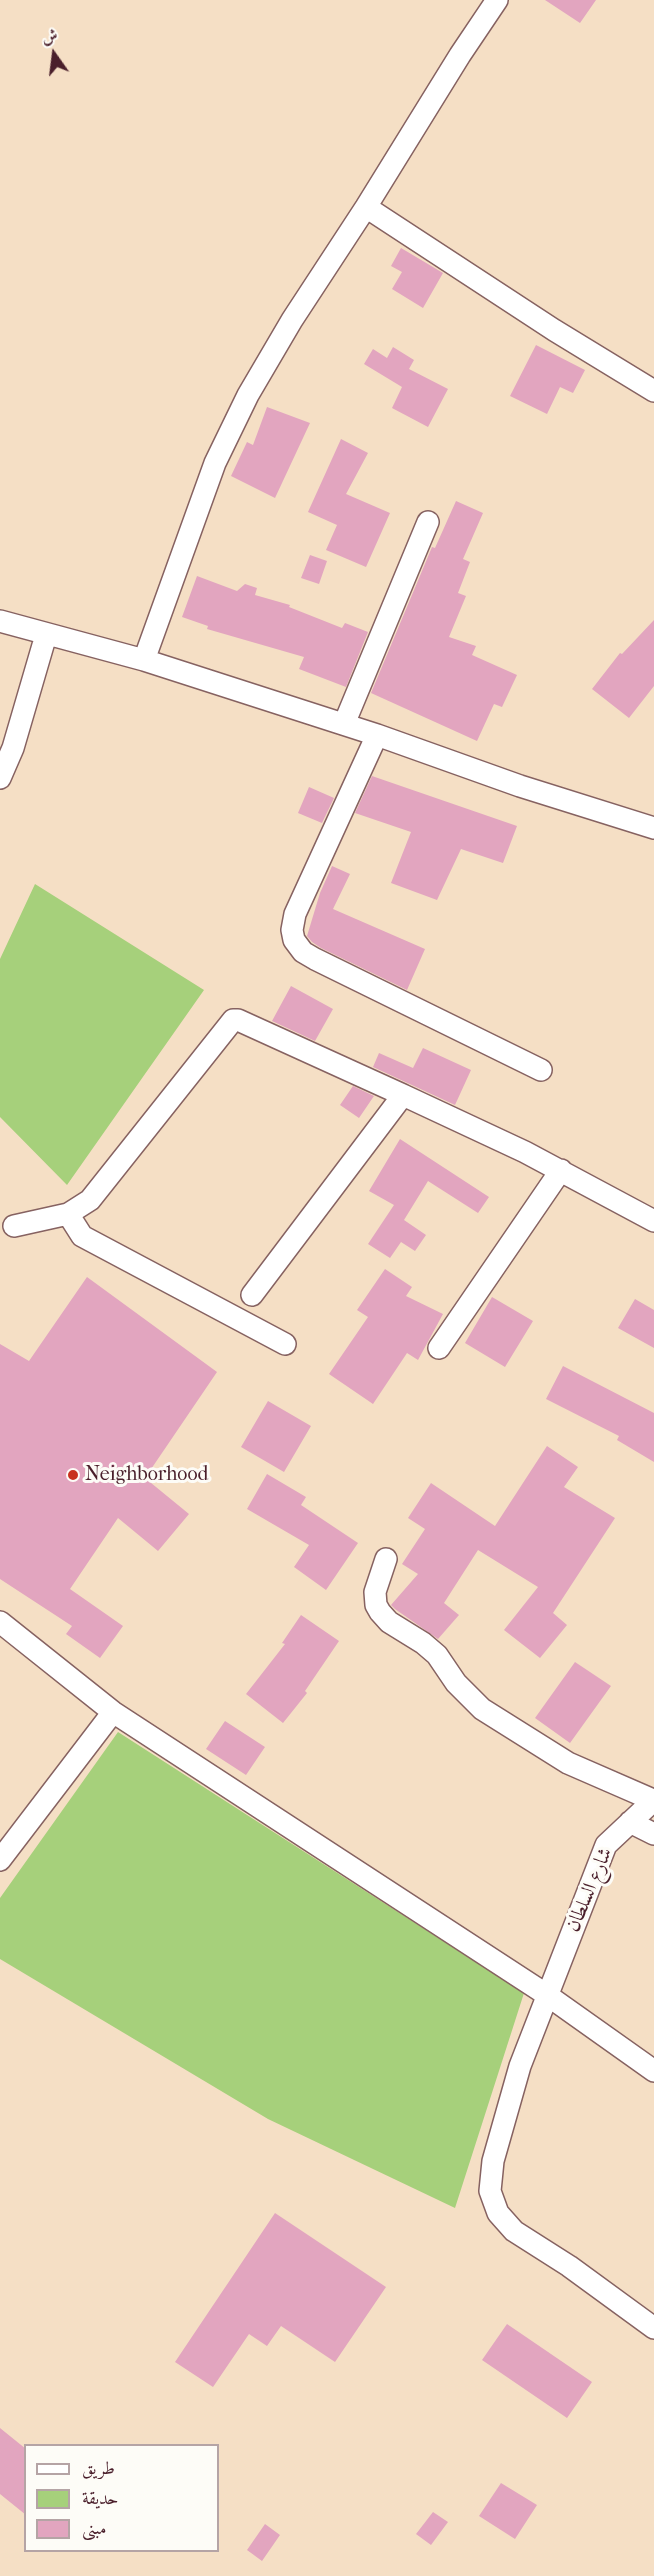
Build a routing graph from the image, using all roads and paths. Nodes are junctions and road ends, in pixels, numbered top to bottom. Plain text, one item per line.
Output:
1 (497, 0) edge
2 (366, 207) junction
3 (654, 391) edge
4 (428, 522) dead end
5 (0, 621) edge
6 (46, 635) junction
7 (144, 660) junction
8 (344, 724) junction
9 (377, 735) junction
10 (0, 778) edge
11 (654, 828) edge
12 (540, 1070) dead end
13 (403, 1095) junction
14 (561, 1170) junction
15 (68, 1214) junction
16 (654, 1221) edge
17 (14, 1226) dead end
18 (252, 1294) dead end
19 (285, 1344) dead end
20 (439, 1348) dead end
21 (386, 1559) dead end
22 (0, 1622) edge
23 (113, 1712) junction
24 (654, 1800) edge
25 (630, 1822) junction
26 (654, 1834) edge
27 (0, 1860) edge
28 (547, 1995) junction
29 (654, 2071) edge
30 (654, 2328) edge

1 - 2 street
2 - 3 street
2 - 7 street
4 - 8 street
5 - 6 street
6 - 7 street
6 - 10 street
7 - 8 street
8 - 9 street
9 - 11 street
9 - 12 street
13 - 14 street
13 - 15 street
13 - 18 street
14 - 16 street
14 - 20 street
15 - 17 street
15 - 19 street
21 - 24 street
22 - 23 street
23 - 27 street
23 - 28 street
24 - 25 street, شارع السلطان
25 - 26 street
25 - 28 street, شارع السلطان
28 - 29 street
28 - 30 street, شارع السلطان

